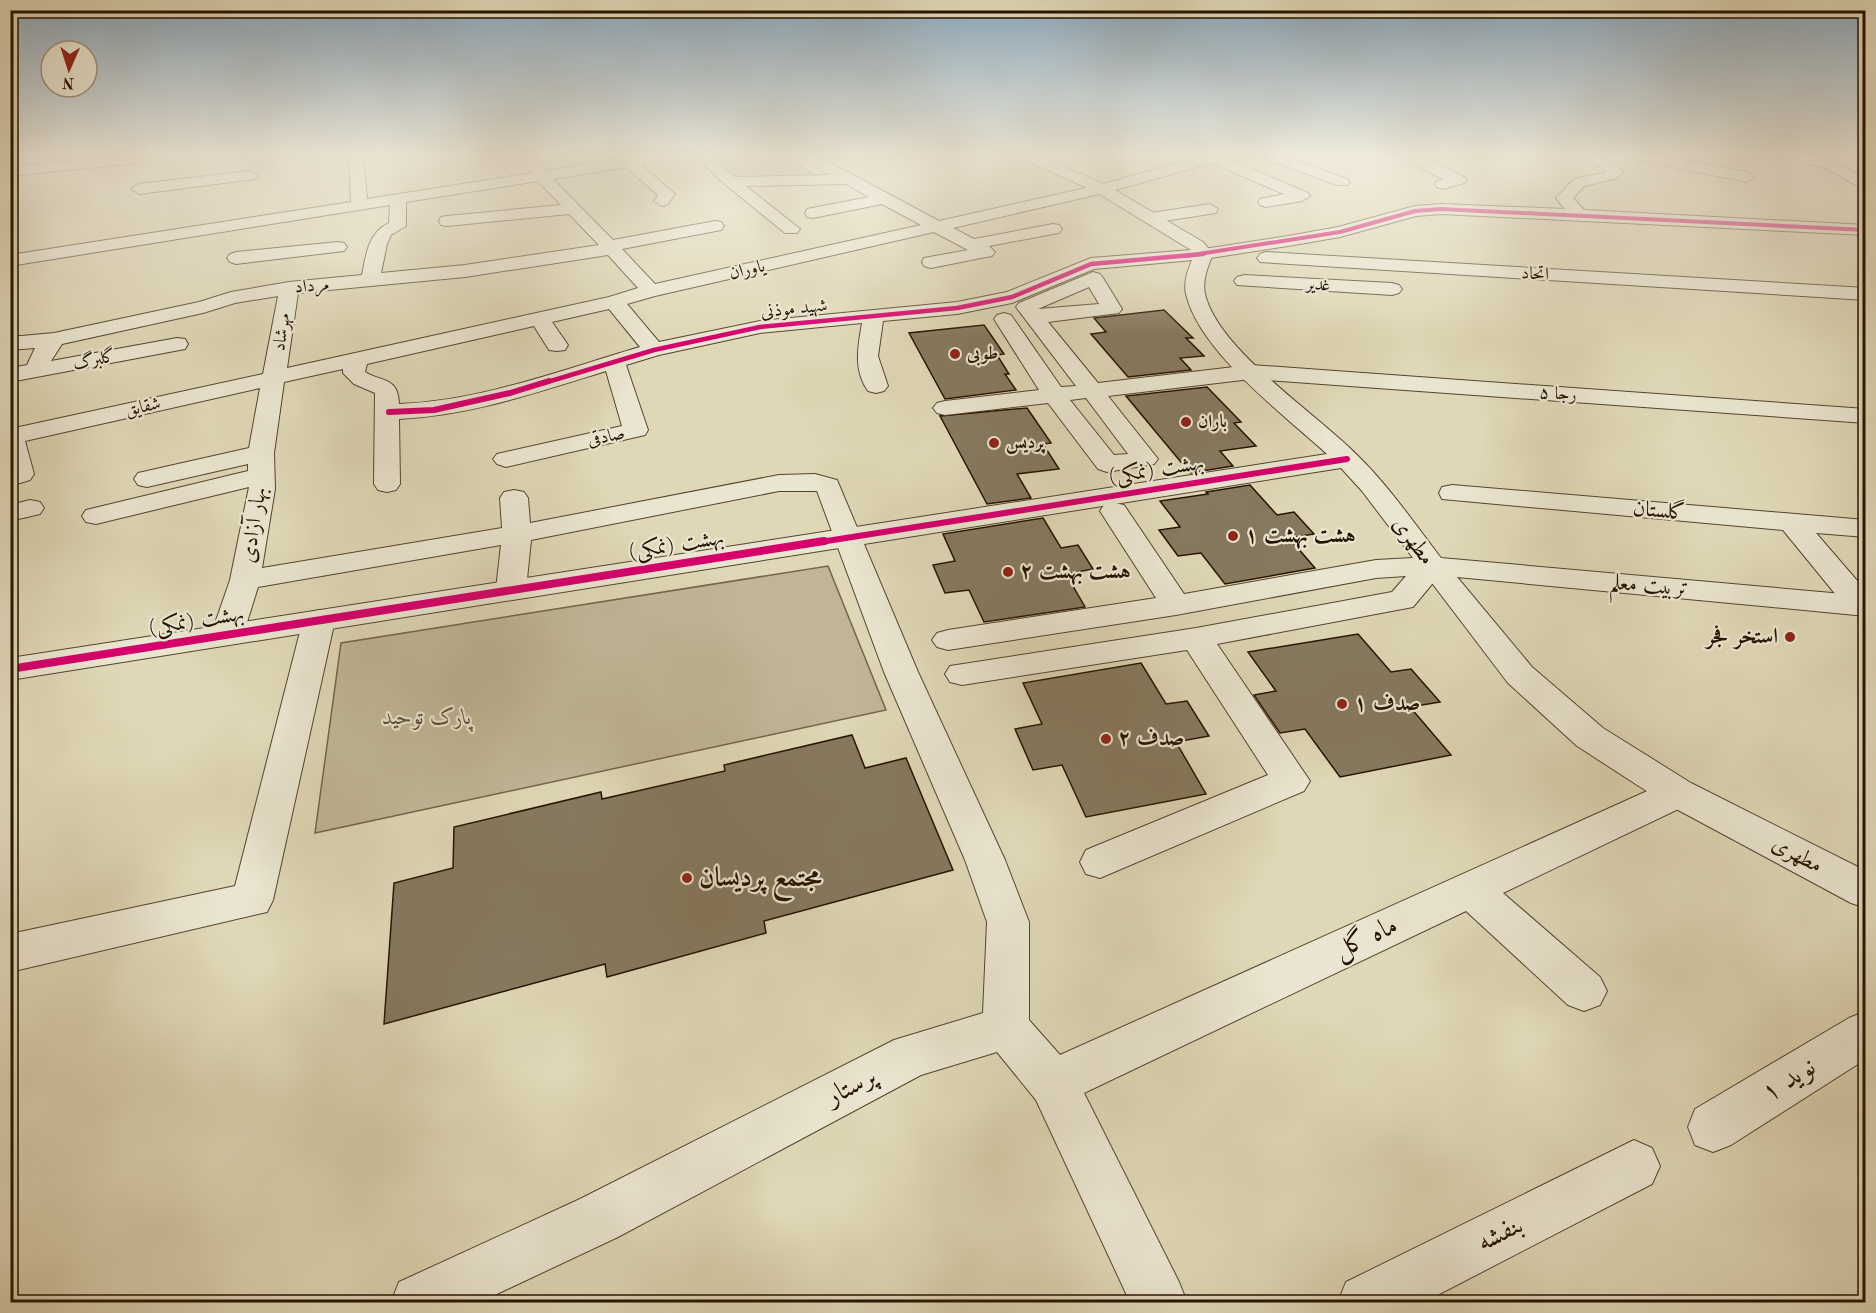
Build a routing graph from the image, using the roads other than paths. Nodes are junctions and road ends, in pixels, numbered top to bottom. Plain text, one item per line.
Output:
1 (138, 215) edge
2 (301, 215) edge
3 (507, 215) edge
4 (579, 215) edge
5 (773, 215) edge
6 (914, 215) edge
7 (990, 215) edge
8 (1146, 215) edge
9 (1167, 215) edge
10 (1400, 215) edge
11 (1603, 215) edge
12 (419, 216) dead end
13 (398, 218) joint
14 (1151, 218) junction
15 (447, 221) dead end
16 (138, 224) junction
17 (241, 225) junction
18 (715, 226) dead end
19 (940, 227) junction
20 (791, 229) dead end
21 (1053, 229) dead end
22 (1866, 230) edge
23 (973, 244) junction
24 (610, 247) junction
25 (338, 248) dead end
26 (1204, 254) junction
27 (236, 258) junction
28 (1319, 261) junction
29 (931, 262) dead end
30 (17, 265) edge
31 (370, 280) junction
32 (1244, 281) dead end
33 (1328, 285) junction
34 (289, 288) junction
35 (1392, 289) dead end
36 (650, 291) junction
37 (1866, 294) edge
38 (231, 298) junction
39 (614, 302) junction
40 (873, 317) junction
41 (540, 319) junction
42 (1004, 319) junction
43 (921, 327) dead end
44 (54, 339) junction
45 (10, 344) edge
46 (177, 344) dead end
47 (557, 345) dead end
48 (654, 350) junction
49 (1233, 356) junction
50 (356, 360) junction
51 (614, 362) junction
52 (36, 371) junction
53 (1251, 372) junction
54 (10, 375) edge
55 (275, 377) junction
56 (1084, 382) junction
57 (876, 386) dead end
58 (1048, 386) junction
59 (942, 398) dead end
60 (389, 412) junction
61 (1866, 416) edge
62 (11, 436) edge
63 (506, 459) dead end
64 (1347, 459) junction
65 (261, 464) junction
66 (10, 478) edge
67 (147, 479) dead end
68 (387, 484) dead end
69 (1452, 493) dead end
70 (514, 498) dead end
71 (1114, 512) dead end
72 (96, 516) dead end
73 (1792, 523) junction
74 (1866, 529) edge
75 (517, 534) junction
76 (850, 536) junction
77 (1432, 566) junction
78 (244, 580) junction
79 (511, 589) junction
80 (1176, 605) junction
81 (1863, 606) edge
82 (319, 620) junction
83 (227, 635) junction
84 (1196, 638) junction
85 (948, 640) dead end
86 (10, 669) edge
87 (962, 674) dead end
88 (1678, 793) junction
89 (1100, 862) dead end
90 (1471, 890) junction
91 (1866, 891) edge
92 (10, 953) edge
93 (1584, 991) dead end
94 (1006, 1028) junction
95 (1866, 1033) edge
96 (1053, 1083) junction
97 (1713, 1128) dead end
98 (1634, 1166) dead end
99 (419, 1302) edge
100 (1158, 1302) edge
101 (1366, 1302) edge

1 - 16 street
2 - 17 street
3 - 15 street
4 - 24 street
5 - 20 street
6 - 19 street
7 - 19 street, یاوران
8 - 14 street
9 - 14 street
10 - 26 street
11 - 22 street
12 - 13 street
13 - 31 street
14 - 26 street
16 - 17 street
16 - 30 street
17 - 27 street
18 - 24 street, مرداد
19 - 23 street
19 - 36 street, یاوران
21 - 23 street
23 - 29 street
24 - 31 street, مرداد
24 - 36 street
25 - 27 street
26 - 28 street, اتحاد
26 - 40 street, شهید موذنی
26 - 49 street, مطهری
27 - 38 street
28 - 33 street
28 - 37 street, اتحاد
31 - 34 street, مرداد
32 - 33 street, غدیر
33 - 35 street, غدیر
34 - 38 street, مرداد
34 - 55 street, مهرشاد
36 - 39 street, یاوران
38 - 44 street, مرداد
39 - 41 street, یاوران
39 - 48 street
40 - 48 street, شهید موذنی
40 - 57 street
41 - 47 street
41 - 50 street, یاوران
42 - 43 street
42 - 56 street
42 - 58 street
44 - 45 street, مرداد
44 - 52 street
46 - 52 street, گلبرگ
48 - 51 street, شهید موذنی
49 - 53 street, مطهری
49 - 56 street
50 - 55 street, یاوران
50 - 60 street
51 - 60 street, شهید موذنی
51 - 63 street, صادقی
52 - 54 street, گلبرگ
53 - 56 street, رجا ۵
53 - 61 street, رجا ۵
53 - 64 street, مطهری
55 - 62 street, شقایق
55 - 65 street, بهار آزادی
56 - 58 street
56 - 58 street
58 - 59 street
60 - 68 street
62 - 66 street
64 - 76 street, بهشت (نمکی)
64 - 77 street, مطهری
65 - 67 street
65 - 72 street
65 - 78 street, بهار آزادی
69 - 73 street, گلستان
70 - 75 street
71 - 80 street
73 - 74 street, گلستان
73 - 81 street
75 - 76 street
75 - 78 street
75 - 79 street
76 - 79 street, بهشت (نمکی)
76 - 94 street
77 - 80 street, تربیت معلم
77 - 81 street, تربیت معلم
77 - 84 street
77 - 88 street, مطهری
78 - 83 street, بهار آزادی
79 - 82 street, بهشت (نمکی)
80 - 85 street, تربیت معلم
82 - 83 street, بهشت (نمکی)
82 - 92 street
83 - 86 street, بهشت (نمکی)
84 - 87 street
84 - 89 street
88 - 90 street, ماه گل
88 - 91 street, مطهری
90 - 93 street
90 - 96 street, ماه گل
94 - 96 street
94 - 99 street, پرستار
95 - 97 street, نوید ۱
96 - 100 street
98 - 101 street, بنفشه

